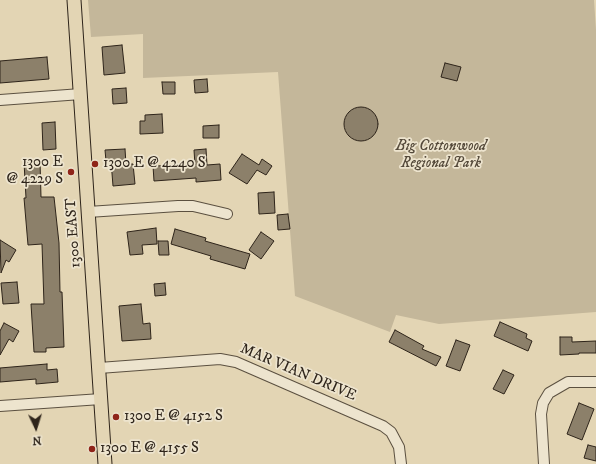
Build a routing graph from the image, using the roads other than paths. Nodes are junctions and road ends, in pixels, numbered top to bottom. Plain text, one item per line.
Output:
1 (74, 0) edge
2 (81, 94) junction
3 (0, 100) edge
4 (88, 212) junction
5 (227, 214) dead end
6 (99, 368) junction
7 (596, 382) edge
8 (101, 399) junction
9 (0, 406) edge
10 (105, 464) edge
11 (401, 464) edge
12 (544, 464) edge

1 - 2 main road, 1300 EAST
2 - 3 street
2 - 4 main road, 1300 EAST
4 - 5 street
4 - 6 main road, 1300 EAST
6 - 8 main road, 1300 EAST
6 - 11 street, MAR VIAN DRIVE
7 - 12 street
8 - 9 street
8 - 10 main road, 1300 EAST

